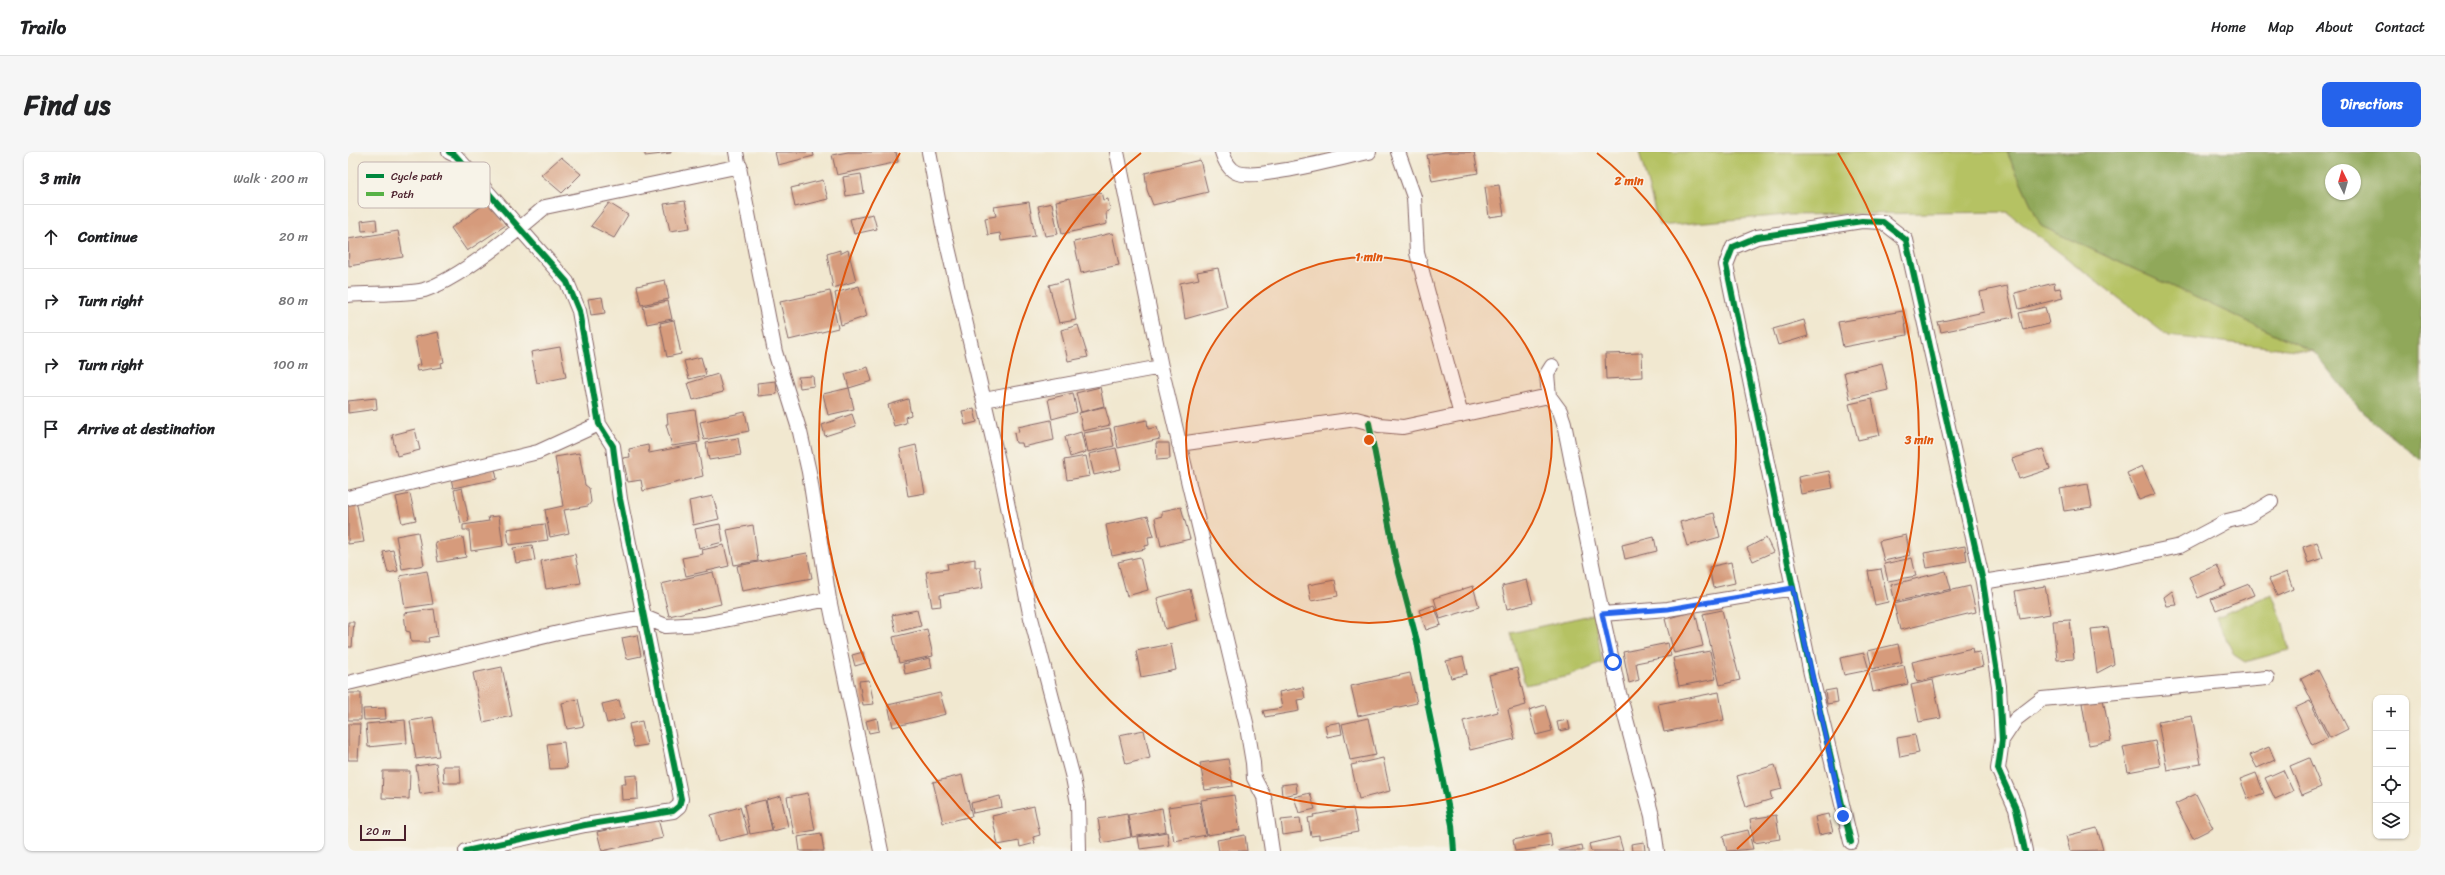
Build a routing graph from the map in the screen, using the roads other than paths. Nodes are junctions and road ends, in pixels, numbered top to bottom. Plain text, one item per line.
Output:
1 (449, 152) edge
2 (736, 152) edge
3 (929, 152) edge
4 (1117, 152) edge
5 (1222, 152) edge
6 (1369, 152) edge
7 (1398, 152) edge
8 (461, 162) edge
9 (740, 166) junction
10 (490, 194) edge
11 (520, 228) junction
12 (348, 295) edge
13 (1552, 366) dead end
14 (1161, 367) junction
15 (1549, 396) junction
16 (984, 400) junction
17 (1461, 416) junction
18 (599, 424) junction
19 (1179, 444) junction
20 (348, 498) edge
21 (2271, 502) dead end
22 (1982, 582) junction
23 (1793, 588) junction
24 (829, 599) junction
25 (1602, 614) junction
26 (644, 617) junction
27 (2267, 678) dead end
28 (348, 683) edge
29 (2002, 740) junction
30 (1851, 842) dead end
31 (466, 851) edge
32 (881, 851) edge
33 (1079, 851) edge
34 (1272, 851) edge
35 (1657, 851) edge
36 (2026, 851) edge

1 - 8 street
2 - 9 street
3 - 16 street
4 - 14 street
5 - 6 street
7 - 17 street
9 - 11 street
9 - 24 street
10 - 11 street
11 - 12 street
11 - 18 street
13 - 15 street
14 - 16 street
14 - 19 street
15 - 17 street
15 - 25 street
16 - 33 street
17 - 19 street
18 - 20 street
18 - 26 street
19 - 34 street
21 - 22 street
22 - 23 street
22 - 29 street
23 - 25 street
23 - 30 street
24 - 26 street
24 - 32 street
25 - 35 street
26 - 28 street
26 - 31 street
27 - 29 street
29 - 36 street

